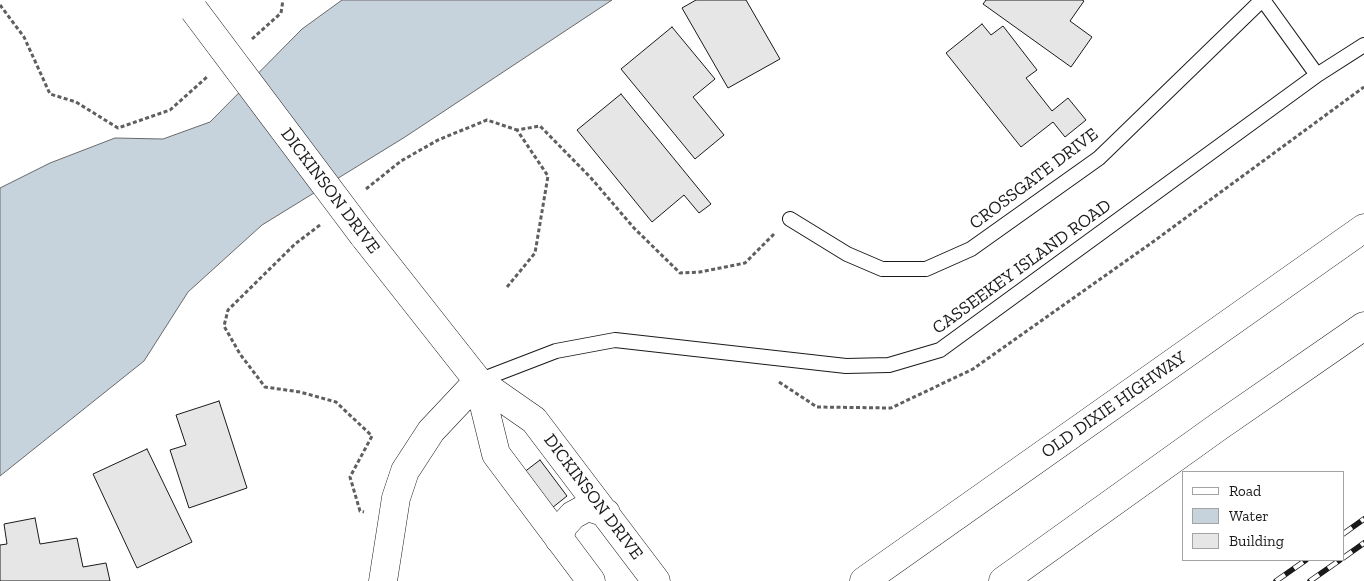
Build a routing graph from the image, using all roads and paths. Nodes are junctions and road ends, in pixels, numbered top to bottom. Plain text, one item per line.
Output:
1 (283, 0) edge
2 (1263, 0) edge
3 (0, 5) edge
4 (190, 5) edge
5 (252, 39) dead end
6 (1364, 45) edge
7 (215, 71) dead end
8 (1317, 75) junction
9 (517, 130) junction
10 (363, 191) dead end
11 (790, 219) joint
12 (325, 221) dead end
13 (1364, 228) edge
14 (507, 287) dead end
15 (1364, 326) edge
16 (478, 381) junction
17 (606, 513) junction
18 (393, 515) junction
19 (559, 539) junction
20 (383, 581) edge
21 (591, 581) edge
22 (656, 581) edge
23 (864, 581) edge
24 (1003, 581) edge

1 - 5 path
2 - 8 lane, CROSSGATE DRIVE
2 - 11 lane, CROSSGATE DRIVE
3 - 7 path
4 - 16 street, DICKINSON DRIVE, bridge
6 - 8 lane, CASSEEKEY ISLAND ROAD
8 - 16 lane, CASSEEKEY ISLAND ROAD
9 - 10 path
9 - 11 path
9 - 14 path
12 - 18 path
13 - 23 street, OLD DIXIE HIGHWAY
15 - 24 street
16 - 17 street, DICKINSON DRIVE
16 - 18 street
16 - 19 street, DICKINSON DRIVE
17 - 19 street
17 - 22 street, DICKINSON DRIVE
18 - 20 street
19 - 21 street, DICKINSON DRIVE

